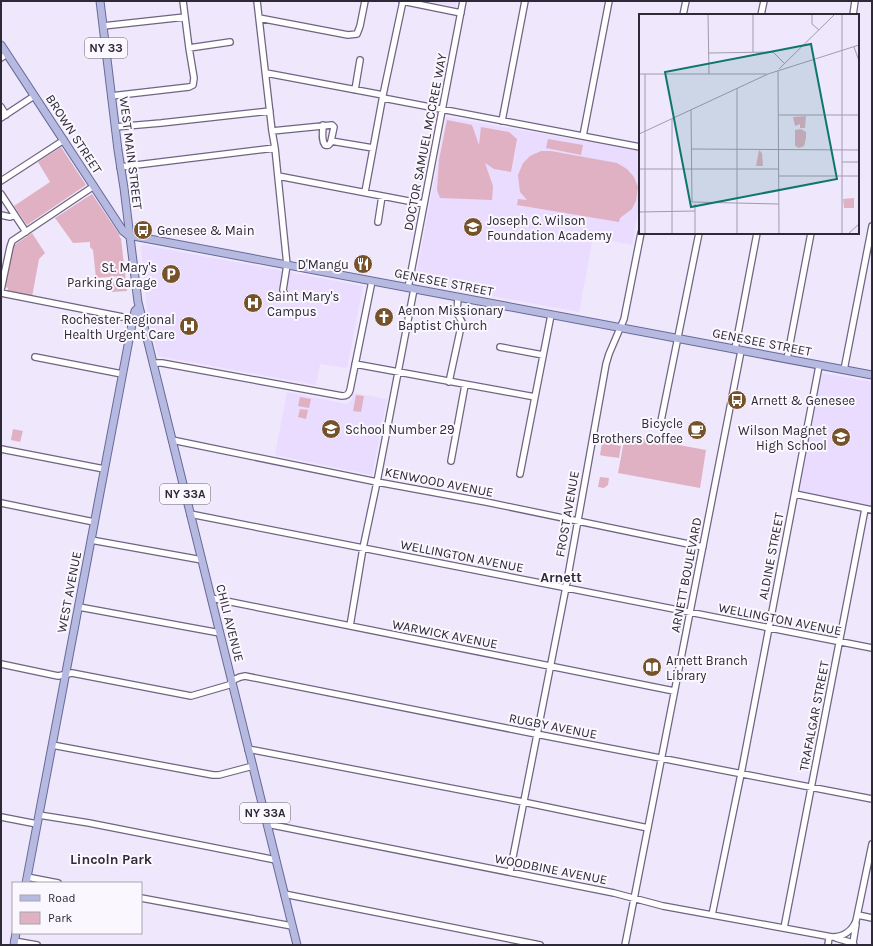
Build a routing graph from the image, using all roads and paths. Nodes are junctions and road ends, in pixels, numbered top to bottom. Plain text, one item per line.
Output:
1 (100, 1) edge
2 (183, 1) edge
3 (257, 1) edge
4 (365, 1) edge
5 (402, 1) edge
6 (463, 1) edge
7 (525, 1) edge
8 (609, 1) edge
9 (686, 1) edge
10 (764, 1) edge
11 (855, 1) edge
12 (461, 13) junction
13 (683, 14) edge
14 (761, 14) edge
15 (853, 14) edge
16 (185, 17) junction
17 (259, 18) junction
18 (103, 26) junction
19 (230, 42) dead end
20 (1, 45) edge
21 (189, 48) junction
22 (4, 56) edge
23 (360, 60) dead end
24 (266, 73) junction
25 (354, 90) junction
26 (34, 96) junction
27 (111, 96) junction
28 (383, 97) junction
29 (1, 107) edge
30 (442, 110) junction
31 (270, 111) junction
32 (4, 116) edge
33 (502, 121) junction
34 (323, 126) junction
35 (115, 127) junction
36 (272, 131) junction
37 (583, 136) junction
38 (64, 140) junction
39 (331, 141) junction
40 (639, 147) edge
41 (275, 148) junction
42 (373, 148) junction
43 (120, 167) junction
44 (278, 176) junction
45 (1, 181) edge
46 (94, 186) junction
47 (365, 192) junction
48 (1, 194) edge
49 (382, 196) junction
50 (424, 204) junction
51 (1, 216) edge
52 (15, 216) junction
53 (378, 222) dead end
54 (872, 226) edge
55 (26, 232) junction
56 (641, 234) edge
57 (699, 234) edge
58 (756, 234) edge
59 (811, 234) edge
60 (129, 235) junction
61 (287, 265) junction
62 (372, 281) junction
63 (411, 288) junction
64 (1, 290) edge
65 (1, 294) edge
66 (285, 295) dead end
67 (458, 297) junction
68 (139, 307) junction
69 (551, 315) junction
70 (133, 319) junction
71 (620, 328) junction
72 (678, 339) junction
73 (500, 347) dead end
74 (738, 350) junction
75 (543, 355) junction
76 (35, 357) dead end
77 (787, 360) junction
78 (153, 363) junction
79 (355, 364) junction
80 (819, 366) junction
81 (844, 370) junction
82 (398, 372) junction
83 (122, 374) junction
84 (872, 376) edge
85 (449, 382) junction
86 (466, 385) junction
87 (535, 397) junction
88 (661, 421) dead end
89 (172, 440) junction
90 (1, 449) edge
91 (451, 461) dead end
92 (104, 469) junction
93 (520, 474) dead end
94 (377, 482) junction
95 (794, 494) junction
96 (1, 503) edge
97 (866, 509) junction
98 (872, 510) edge
99 (190, 514) junction
100 (577, 521) junction
101 (94, 522) junction
102 (91, 540) junction
103 (703, 546) junction
104 (363, 548) junction
105 (202, 560) junction
106 (566, 587) junction
107 (211, 598) junction
108 (78, 607) junction
109 (690, 612) junction
110 (350, 626) junction
111 (769, 628) junction
112 (220, 633) junction
113 (840, 641) junction
114 (872, 648) edge
115 (1, 664) edge
116 (550, 666) junction
117 (66, 674) junction
118 (231, 681) junction
119 (674, 691) junction
120 (536, 734) junction
121 (52, 746) junction
122 (248, 749) junction
123 (661, 758) junction
124 (253, 766) junction
125 (741, 774) junction
126 (812, 788) junction
127 (872, 799) edge
128 (523, 802) junction
129 (39, 815) junction
130 (1, 817) edge
131 (37, 824) junction
132 (267, 824) junction
133 (648, 828) junction
134 (872, 844) edge
135 (276, 860) junction
136 (510, 872) junction
137 (26, 880) edge
138 (47, 882) edge
139 (284, 894) junction
140 (142, 898) edge
141 (634, 899) junction
142 (712, 915) junction
143 (858, 917) junction
144 (872, 918) edge
145 (292, 926) junction
146 (784, 928) junction
147 (831, 937) junction
148 (14, 943) edge
149 (854, 944) edge
150 (37, 945) edge
151 (296, 945) edge
152 (540, 945) edge
153 (625, 945) edge
154 (828, 945) edge

1 - 18 main road, WEST MAIN STREET / NY 33
2 - 16 street
3 - 17 street
4 - 17 street
5 - 12 street
5 - 28 street
6 - 12 street, DOCTOR SAMUEL MCCREE WAY
7 - 33 street
8 - 37 street
9 - 13 street
10 - 14 street
11 - 15 street
12 - 30 street, DOCTOR SAMUEL MCCREE WAY
16 - 18 street
16 - 21 street
17 - 24 street
18 - 27 main road, WEST MAIN STREET / NY 33
19 - 21 street
20 - 22 main road, BROWN STREET
21 - 27 street
22 - 26 main road, BROWN STREET
23 - 25 street
24 - 25 street
24 - 31 street
25 - 28 street
26 - 32 street
26 - 38 main road, BROWN STREET
27 - 35 main road, WEST MAIN STREET / NY 33
28 - 30 street
28 - 42 street
29 - 32 street
30 - 33 street
30 - 50 street, DOCTOR SAMUEL MCCREE WAY
31 - 35 street
31 - 36 street
33 - 37 street
34 - 36 street
34 - 39 street
34 - 39 street
35 - 43 main road, WEST MAIN STREET / NY 33
36 - 41 street
37 - 40 street
38 - 45 street
38 - 46 main road, BROWN STREET
39 - 42 street
41 - 43 street
41 - 44 street
42 - 47 street
43 - 60 main road, WEST MAIN STREET / NY 33
44 - 47 street
44 - 61 street
46 - 55 street
46 - 60 main road, BROWN STREET
47 - 49 street
48 - 52 street
49 - 50 street
49 - 53 street
50 - 63 street, DOCTOR SAMUEL MCCREE WAY
51 - 52 street
52 - 55 street
54 - 81 street
55 - 64 street
56 - 71 street, FROST AVENUE
57 - 72 street
58 - 74 street, ARNETT BOULEVARD
59 - 77 street
60 - 61 main road, GENESEE STREET
60 - 68 main road, WEST MAIN STREET / NY 33
61 - 62 main road, GENESEE STREET
61 - 66 street
62 - 63 main road, GENESEE STREET
62 - 79 street
63 - 67 main road, GENESEE STREET
63 - 82 street, DOCTOR SAMUEL MCCREE WAY
65 - 70 street
67 - 69 main road, GENESEE STREET
67 - 85 street
68 - 70 main road, WEST AVENUE
68 - 78 main road, CHILI AVENUE / NY 33A
69 - 71 main road, GENESEE STREET
69 - 75 street
70 - 83 main road, WEST AVENUE
71 - 72 main road, GENESEE STREET
71 - 100 street, FROST AVENUE
72 - 74 main road, GENESEE STREET
72 - 88 street
73 - 75 street
74 - 77 main road, GENESEE STREET
74 - 103 street, ARNETT BOULEVARD
75 - 87 street
76 - 83 street
77 - 80 main road, GENESEE STREET
78 - 79 street
78 - 89 main road, CHILI AVENUE / NY 33A
79 - 82 street
80 - 81 main road, GENESEE STREET
80 - 95 street, ALDINE STREET
81 - 84 main road, GENESEE STREET
82 - 85 street
82 - 94 street, DOCTOR SAMUEL MCCREE WAY
83 - 92 main road, WEST AVENUE
85 - 86 street
86 - 87 street
86 - 91 street
87 - 93 street
89 - 94 street, KENWOOD AVENUE
89 - 99 main road, CHILI AVENUE / NY 33A
90 - 92 street
92 - 101 main road, WEST AVENUE
94 - 100 street, KENWOOD AVENUE
94 - 104 street, DOCTOR SAMUEL MCCREE WAY
95 - 97 street
95 - 111 street, ALDINE STREET
96 - 101 street
97 - 98 street
97 - 113 street, TRAFALGAR STREET
99 - 104 street, WELLINGTON AVENUE
99 - 105 main road, CHILI AVENUE / NY 33A
100 - 103 street, KENWOOD AVENUE
100 - 106 street, FROST AVENUE
101 - 102 main road, WEST AVENUE
102 - 105 street
102 - 108 main road, WEST AVENUE
103 - 109 street, ARNETT BOULEVARD
104 - 106 street, WELLINGTON AVENUE
104 - 110 street, DOCTOR SAMUEL MCCREE WAY
105 - 107 main road, CHILI AVENUE / NY 33A
106 - 109 street, WELLINGTON AVENUE
106 - 116 street, FROST AVENUE
107 - 110 street, WARWICK AVENUE
107 - 112 main road, CHILI AVENUE / NY 33A
108 - 112 street
108 - 117 main road, WEST AVENUE
109 - 111 street, WELLINGTON AVENUE
109 - 119 street, ARNETT BOULEVARD
110 - 116 street, WARWICK AVENUE
111 - 113 street, WELLINGTON AVENUE
111 - 125 street, ALDINE STREET
112 - 118 main road, CHILI AVENUE / NY 33A
113 - 114 street, WELLINGTON AVENUE
113 - 126 street, TRAFALGAR STREET
115 - 117 street, RUGBY AVENUE
116 - 119 street, WARWICK AVENUE
116 - 120 street, FROST AVENUE
117 - 118 street, RUGBY AVENUE
117 - 121 main road, WEST AVENUE
118 - 120 street, RUGBY AVENUE
118 - 122 main road, CHILI AVENUE / NY 33A
119 - 123 street, ARNETT BOULEVARD
120 - 123 street, RUGBY AVENUE
120 - 128 street, FROST AVENUE
121 - 124 street
121 - 129 main road, WEST AVENUE
122 - 124 main road, CHILI AVENUE / NY 33A
122 - 128 street
123 - 125 street, RUGBY AVENUE
123 - 133 street, ARNETT BOULEVARD
124 - 132 main road, CHILI AVENUE / NY 33A
125 - 126 street, RUGBY AVENUE
125 - 142 street, ALDINE STREET
126 - 127 street, RUGBY AVENUE
126 - 146 street, TRAFALGAR STREET
128 - 133 street
128 - 136 street, FROST AVENUE
129 - 131 main road, WEST AVENUE
129 - 135 street
130 - 131 street
131 - 137 main road, WEST AVENUE
132 - 135 main road, CHILI AVENUE / NY 33A
132 - 136 street, WOODBINE AVENUE
133 - 141 street, ARNETT BOULEVARD
134 - 143 street
135 - 139 main road, CHILI AVENUE / NY 33A
136 - 141 street, WOODBINE AVENUE
137 - 138 street
139 - 145 main road, CHILI AVENUE / NY 33A
139 - 152 street
140 - 145 street
141 - 142 street, WOODBINE AVENUE
141 - 153 street, ARNETT BOULEVARD
142 - 146 street, WOODBINE AVENUE
143 - 144 street
143 - 147 street
143 - 149 street
145 - 151 main road, CHILI AVENUE / NY 33A
146 - 147 street, WOODBINE AVENUE
147 - 149 street, WOODBINE AVENUE
147 - 154 street
148 - 150 street

